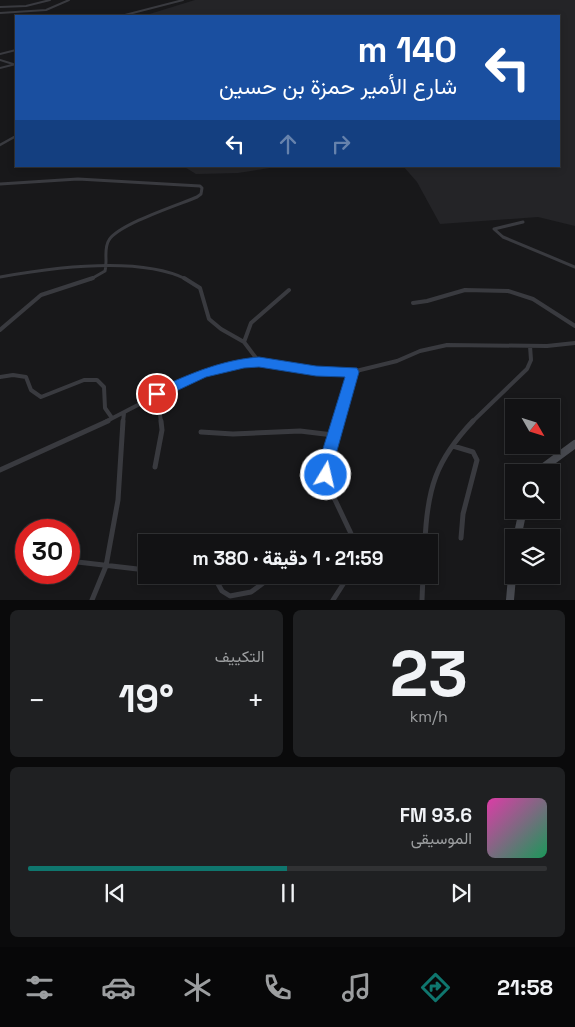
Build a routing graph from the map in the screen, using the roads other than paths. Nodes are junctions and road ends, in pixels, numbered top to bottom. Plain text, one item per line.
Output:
1 (50, 0) edge
2 (69, 0) edge
3 (183, 0) edge
4 (0, 7) edge
5 (0, 13) edge
6 (126, 15) edge
7 (15, 50) edge
8 (0, 54) edge
9 (0, 60) edge
10 (15, 64) edge
11 (0, 68) edge
12 (15, 136) edge
13 (0, 144) edge
14 (0, 184) edge
15 (522, 222) dead end
16 (106, 267) junction
17 (575, 267) edge
18 (0, 276) edge
19 (289, 290) dead end
20 (413, 303) dead end
21 (575, 326) edge
22 (0, 330) edge
23 (244, 342) junction
24 (575, 343) edge
25 (530, 346) junction
26 (259, 362) junction
27 (352, 372) junction
28 (0, 378) edge
29 (157, 394) junction
30 (124, 413) junction
31 (112, 418) junction
32 (201, 432) dead end
33 (333, 435) junction
34 (575, 444) edge
35 (453, 446) junction
36 (549, 464) edge
37 (155, 467) dead end
38 (0, 470) edge
39 (352, 534) edge
40 (426, 534) edge
41 (461, 538) dead end
42 (80, 562) edge
43 (106, 566) junction
44 (138, 569) edge
45 (218, 584) edge
46 (262, 584) edge
47 (343, 584) edge
48 (423, 584) edge
49 (511, 584) edge
50 (92, 600) edge
51 (333, 600) edge
52 (422, 600) edge
53 (510, 600) edge

1 - 4 street
2 - 5 street
3 - 6 street
7 - 8 street
9 - 10 street
10 - 11 street
12 - 13 street
14 - 16 street
15 - 17 street
16 - 18 street
16 - 22 street
16 - 23 street
19 - 23 street
20 - 21 street
23 - 26 street
24 - 25 street
25 - 27 street
25 - 35 street
26 - 27 street
26 - 29 street
27 - 33 street
28 - 31 street
29 - 30 street
29 - 37 street
30 - 31 street
30 - 43 street
31 - 38 street
32 - 33 street
33 - 39 street
34 - 36 main road
35 - 40 street
35 - 41 street
42 - 43 street
43 - 44 street
43 - 50 street
45 - 46 street
47 - 51 street
48 - 52 street
49 - 53 main road

